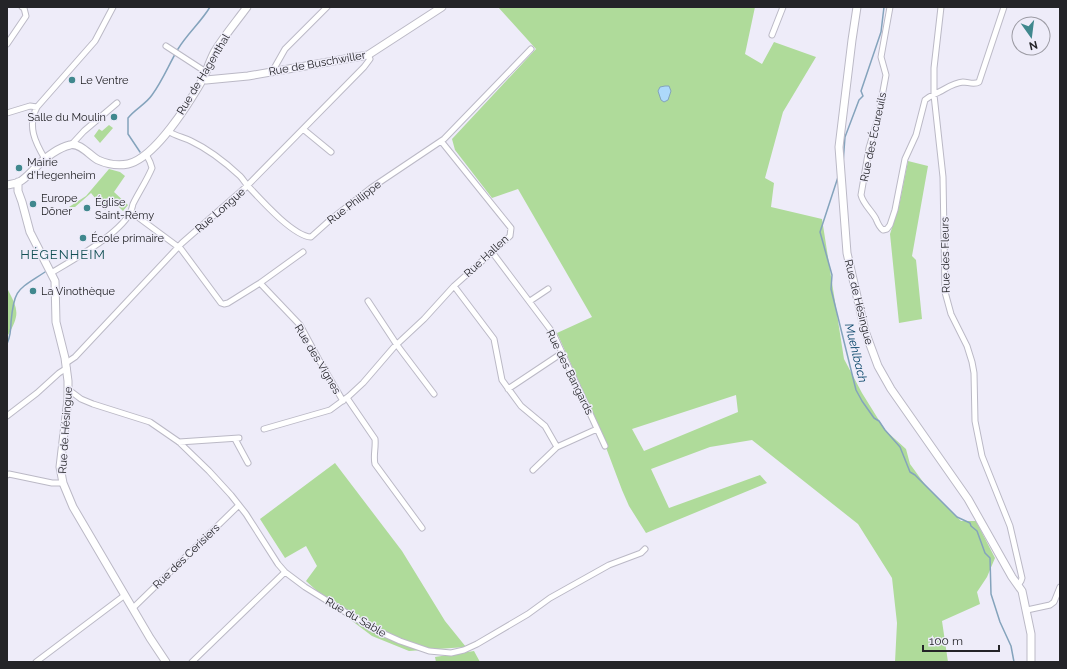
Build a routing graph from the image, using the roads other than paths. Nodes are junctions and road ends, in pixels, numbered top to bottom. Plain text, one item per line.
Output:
1 (22, 7) edge
2 (113, 7) edge
3 (247, 7) edge
4 (327, 7) edge
5 (442, 7) edge
6 (783, 7) edge
7 (857, 7) edge
8 (890, 7) edge
9 (941, 7) edge
10 (1004, 7) edge
11 (772, 35) dead end
12 (7, 44) edge
13 (166, 46) dead end
14 (531, 49) dead end
15 (368, 55) junction
16 (272, 72) junction
17 (204, 75) junction
18 (934, 95) junction
19 (116, 103) dead end
20 (38, 107) junction
21 (7, 113) edge
22 (303, 129) junction
23 (168, 131) junction
24 (441, 141) junction
25 (72, 144) junction
26 (331, 152) dead end
27 (146, 154) junction
28 (45, 159) junction
29 (18, 182) junction
30 (7, 185) edge
31 (248, 185) junction
32 (131, 212) junction
33 (178, 247) junction
34 (303, 252) dead end
35 (492, 252) junction
36 (51, 273) junction
37 (260, 283) junction
38 (454, 286) junction
39 (548, 289) dead end
40 (368, 300) dead end
41 (530, 301) junction
42 (397, 344) junction
43 (562, 353) junction
44 (67, 366) junction
45 (508, 389) junction
46 (68, 390) junction
47 (434, 394) dead end
48 (345, 399) junction
49 (7, 416) edge
50 (597, 429) junction
51 (264, 430) dead end
52 (179, 442) junction
53 (605, 446) dead end
54 (557, 447) junction
55 (248, 463) dead end
56 (533, 470) dead end
57 (7, 475) edge
58 (63, 483) junction
59 (239, 505) junction
60 (422, 528) dead end
61 (646, 548) dead end
62 (286, 572) junction
63 (1018, 585) junction
64 (1060, 587) edge
65 (125, 595) junction
66 (133, 608) junction
67 (1026, 610) junction
68 (36, 662) edge
69 (166, 662) edge
70 (192, 662) edge
71 (1031, 662) edge

1 - 12 street
2 - 20 street
3 - 17 street, Rue de Hagenthal
4 - 16 street
5 - 15 street, Rue de Buschwiller
6 - 11 street
7 - 63 street, Rue de Hésingue
8 - 18 street, Rue des Écureuils
9 - 18 street, Rue des Fleurs
10 - 18 street
13 - 17 street
14 - 24 street, Rue Philippe
15 - 16 street, Rue de Buschwiller
15 - 22 street, Rue Longue
16 - 17 street, Rue de Buschwiller
17 - 23 street, Rue de Hagenthal
18 - 63 street, Rue des Fleurs
19 - 25 street
20 - 21 street
20 - 28 street
22 - 26 street
22 - 31 street, Rue Longue
23 - 27 street, Rue de Hagenthal
23 - 31 street, Rue Philippe
24 - 31 street, Rue Philippe
24 - 35 street, Rue Hallen
25 - 27 street, Rue de Hagenthal
25 - 28 street
27 - 32 street
28 - 29 street
29 - 30 street
29 - 36 street, Rue de Hésingue
31 - 33 street, Rue Longue
32 - 33 street
32 - 36 street
33 - 37 street
33 - 44 street, Rue Longue
34 - 37 street
35 - 38 street, Rue Hallen
35 - 41 street, Rue des Bangards
36 - 44 street, Rue de Hésingue
37 - 48 street, Rue des Vignes
38 - 42 street, Rue Hallen
38 - 45 street
39 - 41 street
40 - 42 street
41 - 43 street, Rue des Bangards
42 - 47 street
42 - 48 street, Rue Hallen
43 - 45 street
43 - 50 street, Rue des Bangards
44 - 46 street, Rue de Hésingue
44 - 49 street, Rue Longue
45 - 54 street
46 - 52 street, Rue du Sable
46 - 58 street, Rue de Hésingue
48 - 51 street, Rue Hallen
48 - 60 street, Rue des Vignes
50 - 53 street, Rue des Bangards
50 - 54 street
52 - 55 street
52 - 59 street, Rue du Sable
54 - 56 street
57 - 58 street
58 - 65 street, Rue de Hésingue
59 - 62 street, Rue du Sable
59 - 66 street, Rue des Cerisiers
61 - 62 street, Rue du Sable
62 - 70 street
63 - 67 street
64 - 67 street
65 - 66 street, Rue de Hésingue
65 - 68 street
66 - 69 street, Rue de Hésingue
67 - 71 street

